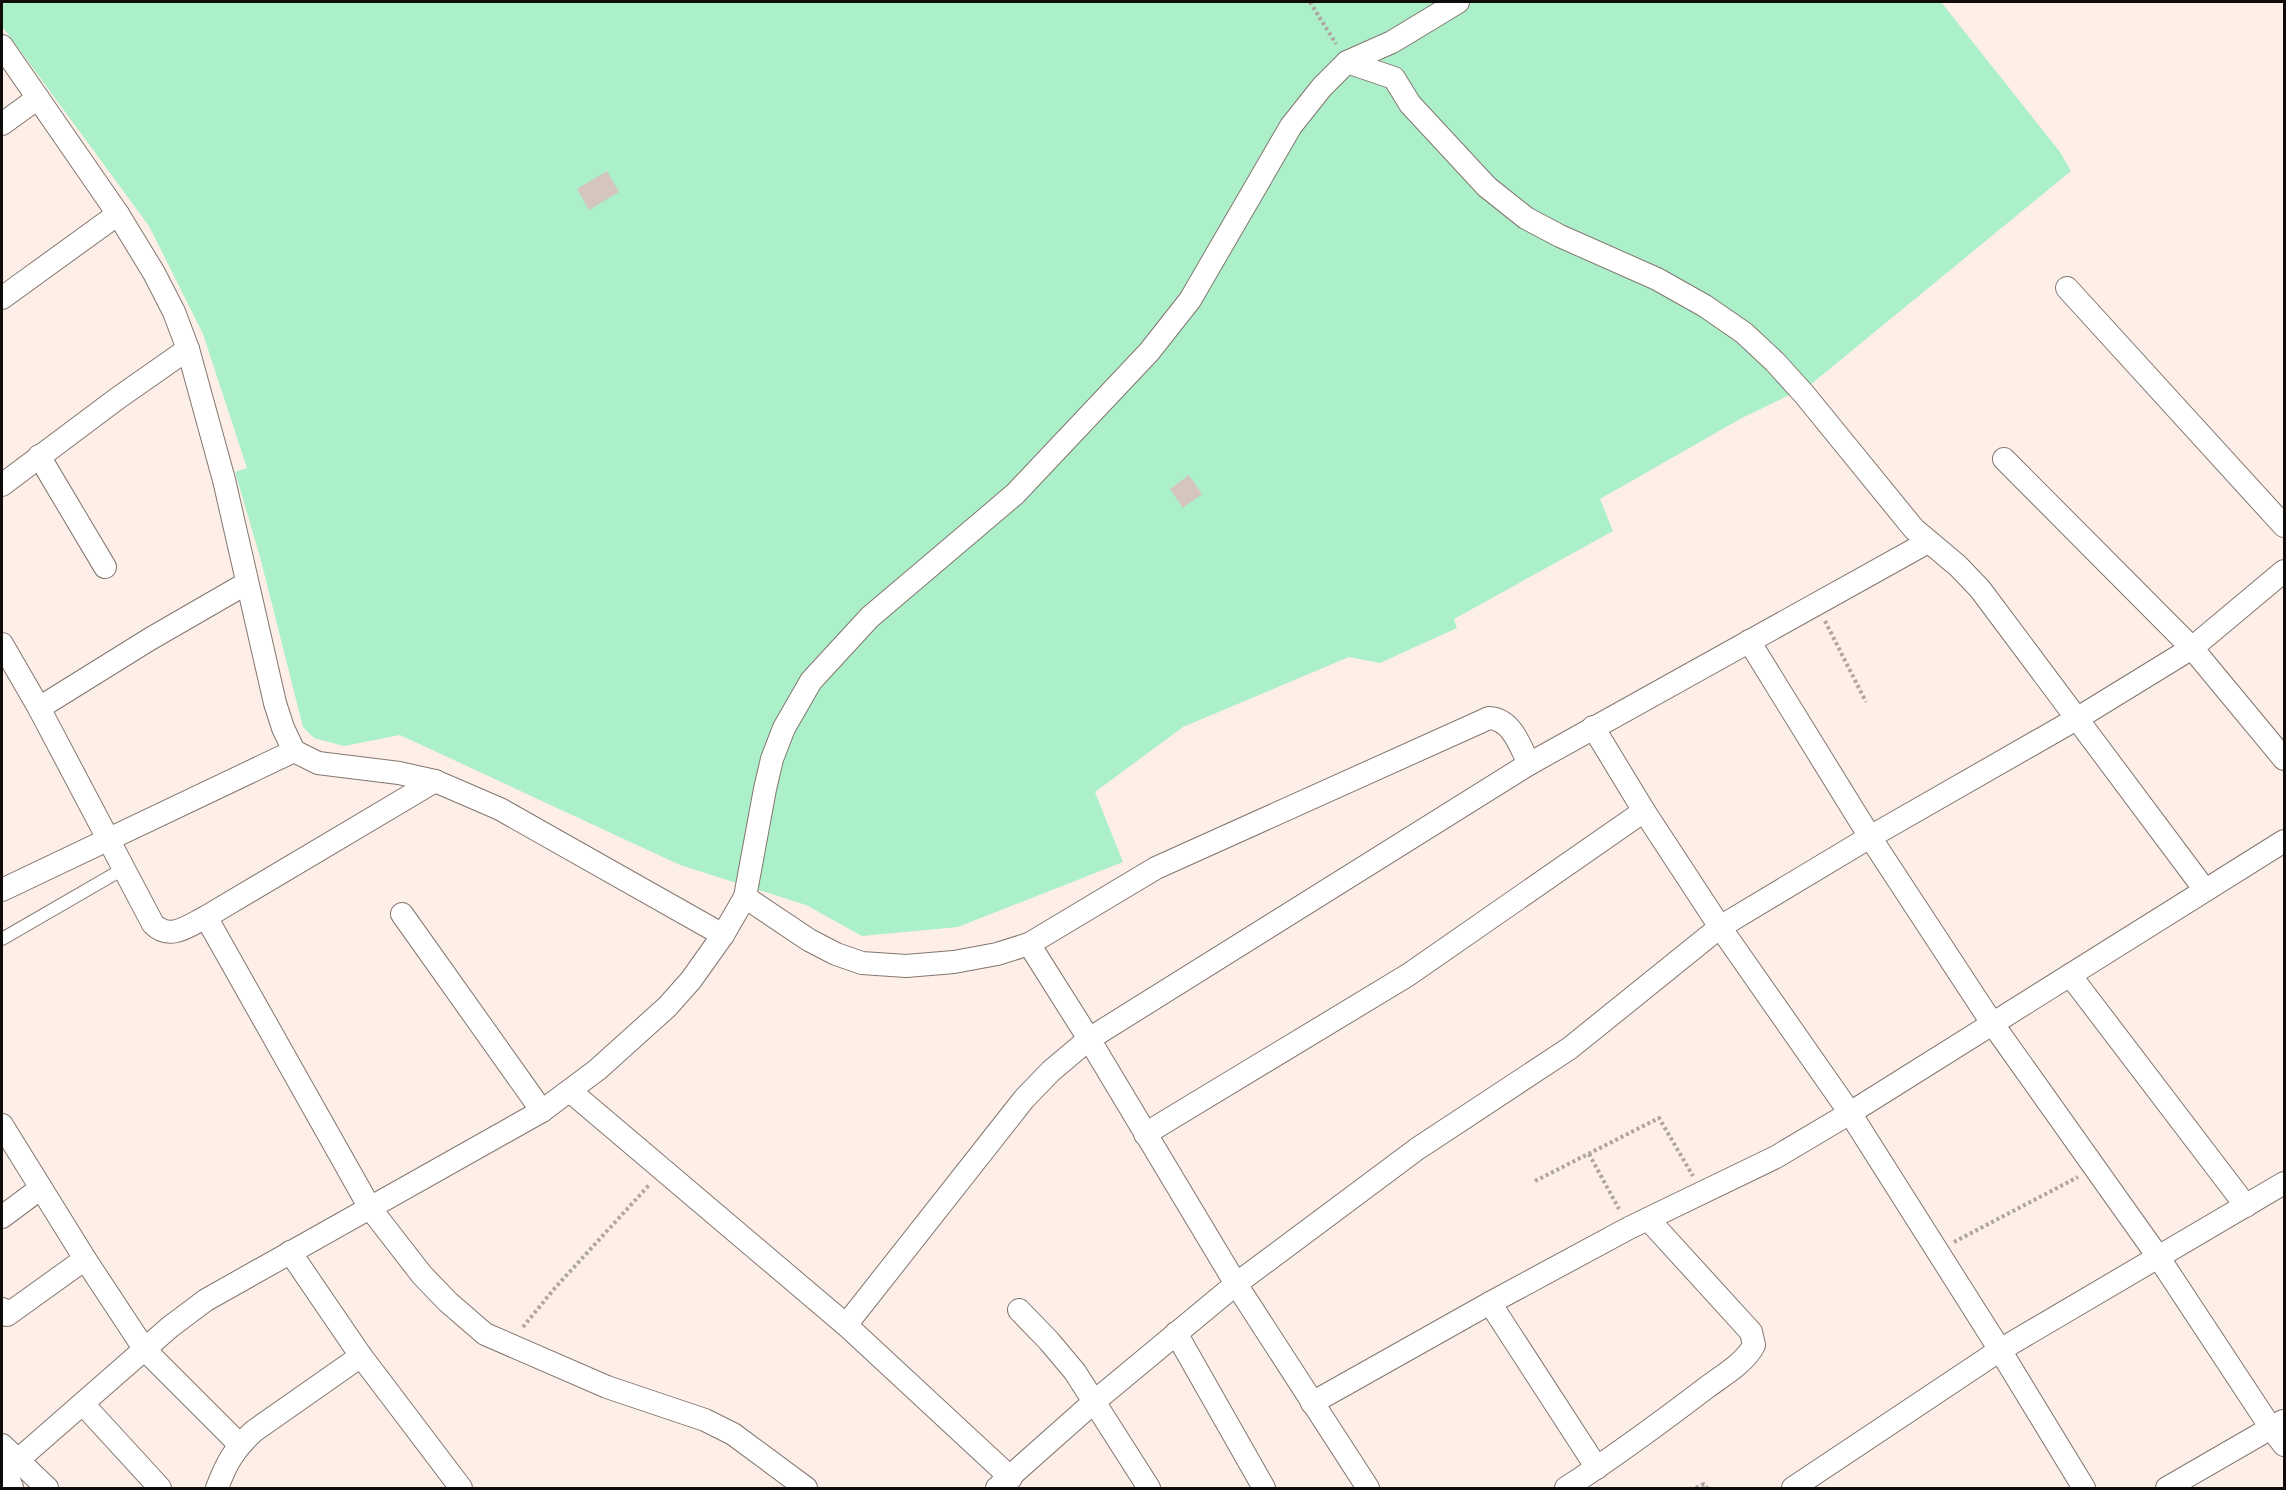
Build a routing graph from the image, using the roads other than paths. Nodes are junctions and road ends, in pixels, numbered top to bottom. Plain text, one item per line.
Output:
1 (1458, 2) edge
2 (2, 46) edge
3 (1347, 62) junction
4 (38, 98) junction
5 (2, 124) edge
6 (118, 214) junction
7 (2067, 288) dead end
8 (2, 298) edge
9 (188, 349) junction
10 (39, 456) junction
11 (2004, 459) dead end
12 (2, 485) edge
13 (2284, 526) edge
14 (1928, 542) junction
15 (105, 567) dead end
16 (2284, 571) edge
17 (248, 583) junction
18 (1749, 641) junction
19 (2, 644) edge
20 (2192, 648) junction
21 (39, 708) junction
22 (2078, 718) junction
23 (1593, 728) junction
24 (294, 751) junction
25 (2284, 759) edge
26 (1529, 764) junction
27 (435, 781) junction
28 (1644, 812) junction
29 (1870, 837) junction
30 (107, 839) junction
31 (2284, 841) edge
32 (123, 869) junction
33 (2, 890) edge
34 (2205, 890) junction
35 (745, 897) junction
36 (402, 914) dead end
37 (206, 917) junction
38 (1720, 927) junction
39 (723, 934) junction
40 (2, 939) edge
41 (1029, 944) junction
42 (2070, 975) junction
43 (1992, 1023) junction
44 (1089, 1039) junction
45 (570, 1091) junction
46 (542, 1111) junction
47 (1850, 1113) junction
48 (2, 1125) edge
49 (1145, 1134) junction
50 (41, 1188) junction
51 (2283, 1188) edge
52 (2246, 1206) junction
53 (370, 1208) junction
54 (2, 1217) edge
55 (1639, 1224) junction
56 (290, 1251) junction
57 (2158, 1258) junction
58 (85, 1259) junction
59 (1236, 1284) junction
60 (1490, 1303) junction
61 (1019, 1310) dead end
62 (3, 1315) edge
63 (846, 1325) junction
64 (1176, 1333) junction
65 (145, 1350) junction
66 (2000, 1350) junction
67 (361, 1356) junction
68 (1095, 1401) junction
69 (1312, 1402) junction
70 (83, 1404) junction
71 (2280, 1431) edge
72 (239, 1444) junction
73 (2, 1445) edge
74 (7, 1467) edge
75 (1597, 1468) junction
76 (1004, 1483) edge
77 (9, 1488) edge
78 (47, 1488) edge
79 (160, 1488) edge
80 (217, 1488) edge
81 (461, 1488) edge
82 (806, 1488) edge
83 (1149, 1488) edge
84 (1264, 1488) edge
85 (1368, 1488) edge
86 (1566, 1488) edge
87 (1793, 1488) edge
88 (2085, 1488) edge
89 (2167, 1488) edge

1 - 3 street
2 - 4 street
3 - 14 street
3 - 35 street
4 - 5 street
4 - 6 street
6 - 8 street
6 - 9 street
7 - 13 street
9 - 10 street
9 - 17 street
10 - 12 street
10 - 15 street
11 - 20 street
14 - 18 street
14 - 22 street
16 - 20 street
17 - 21 street
17 - 24 street
18 - 23 street
18 - 29 street
19 - 21 street
20 - 22 street
20 - 25 street
21 - 30 street
22 - 29 street
22 - 34 street
23 - 26 street
23 - 28 street
24 - 27 street
24 - 30 street
26 - 41 street
26 - 44 street
27 - 37 street
27 - 39 street
28 - 38 street
28 - 49 street
29 - 38 street
29 - 43 street
30 - 32 street
30 - 33 street
31 - 34 street
32 - 37 street
32 - 40 lane
34 - 42 street
35 - 39 street
35 - 41 street
36 - 46 street
37 - 53 street
38 - 47 street
38 - 59 street
39 - 45 street
41 - 44 street
42 - 43 street
42 - 52 street
43 - 47 street
43 - 57 street
44 - 49 street
44 - 63 street
45 - 46 street
45 - 63 street
46 - 53 street
47 - 55 street
47 - 66 street
48 - 50 street
49 - 59 street
50 - 54 street
50 - 58 street
51 - 52 street
52 - 57 street
53 - 56 street
53 - 82 street
55 - 60 street
55 - 75 street
56 - 65 street
56 - 67 street
57 - 66 street
57 - 71 street
58 - 62 street
58 - 65 street
59 - 64 street
59 - 69 street
60 - 69 street
60 - 75 street
61 - 68 street
63 - 76 street
64 - 68 street
64 - 84 street
65 - 70 street
65 - 72 street
66 - 87 street
66 - 88 street
67 - 72 street
67 - 81 street
68 - 76 street
68 - 83 street
69 - 85 street
70 - 74 street
70 - 79 street
71 - 89 street
72 - 80 street
73 - 74 street
74 - 77 street
74 - 78 street
75 - 86 street

